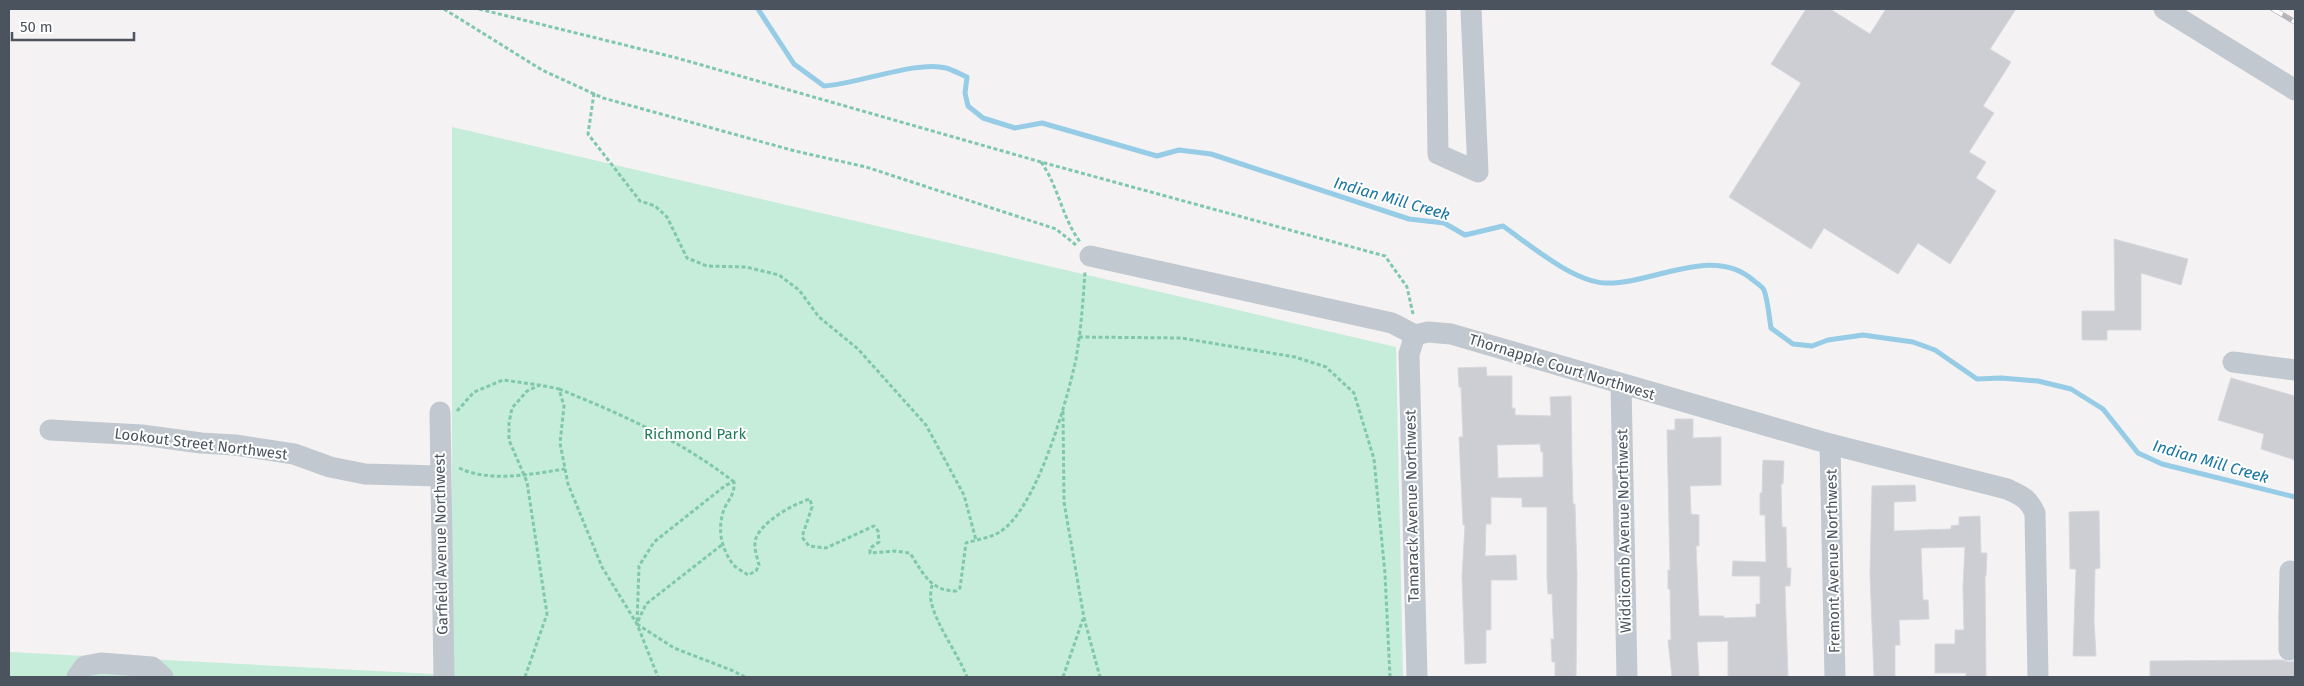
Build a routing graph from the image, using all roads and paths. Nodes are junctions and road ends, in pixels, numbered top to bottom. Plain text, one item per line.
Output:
1 (444, 9) edge
2 (479, 9) edge
3 (1436, 9) edge
4 (1471, 9) edge
5 (2164, 9) edge
6 (2295, 90) edge
7 (594, 94) junction
8 (1041, 162) junction
9 (1088, 254) junction
10 (1415, 335) junction
11 (1079, 337) junction
12 (2233, 362) dead end
13 (2295, 370) edge
14 (540, 385) junction
15 (1621, 385) junction
16 (558, 389) junction
17 (1063, 408) junction
18 (440, 420) joint
19 (50, 430) dead end
20 (1830, 444) junction
21 (440, 468) junction
22 (565, 469) junction
23 (524, 474) junction
24 (734, 482) junction
25 (976, 540) junction
26 (723, 544) junction
27 (2295, 572) edge
28 (932, 585) junction
29 (2292, 617) edge
30 (1084, 618) junction
31 (637, 624) junction
32 (2289, 650) dead end
33 (77, 677) edge
34 (162, 677) edge
35 (444, 677) edge
36 (525, 677) edge
37 (658, 677) edge
38 (745, 677) edge
39 (967, 677) edge
40 (1063, 677) edge
41 (1100, 677) edge
42 (1390, 677) edge
43 (1417, 677) edge
44 (1627, 677) edge
45 (1835, 677) edge
46 (2038, 677) edge

1 - 7 path
2 - 8 path
3 - 4 street
5 - 6 street
7 - 9 path
7 - 25 path
8 - 9 path
8 - 10 path
9 - 10 street
9 - 11 path
10 - 15 street, Thornapple Court Northwest
10 - 43 street, Tamarack Avenue Northwest
11 - 17 path
11 - 42 path
12 - 13 street
14 - 16 path
14 - 18 path
14 - 23 path
15 - 20 street, Thornapple Court Northwest
15 - 44 street, Widdicomb Avenue Northwest
16 - 22 path
16 - 24 path
17 - 25 path
17 - 30 path
18 - 21 street, Garfield Avenue Northwest
19 - 21 street, Lookout Street Northwest
20 - 45 street, Fremont Avenue Northwest
20 - 46 street, Thornapple Court Northwest
21 - 23 path
21 - 35 street, Garfield Avenue Northwest
22 - 23 path
22 - 31 path
23 - 36 path
24 - 26 path
24 - 31 path
25 - 28 path
26 - 28 path
26 - 31 path
27 - 29 street
28 - 39 path
29 - 32 street
30 - 40 path
30 - 41 path
31 - 37 path
31 - 38 path
33 - 34 street

